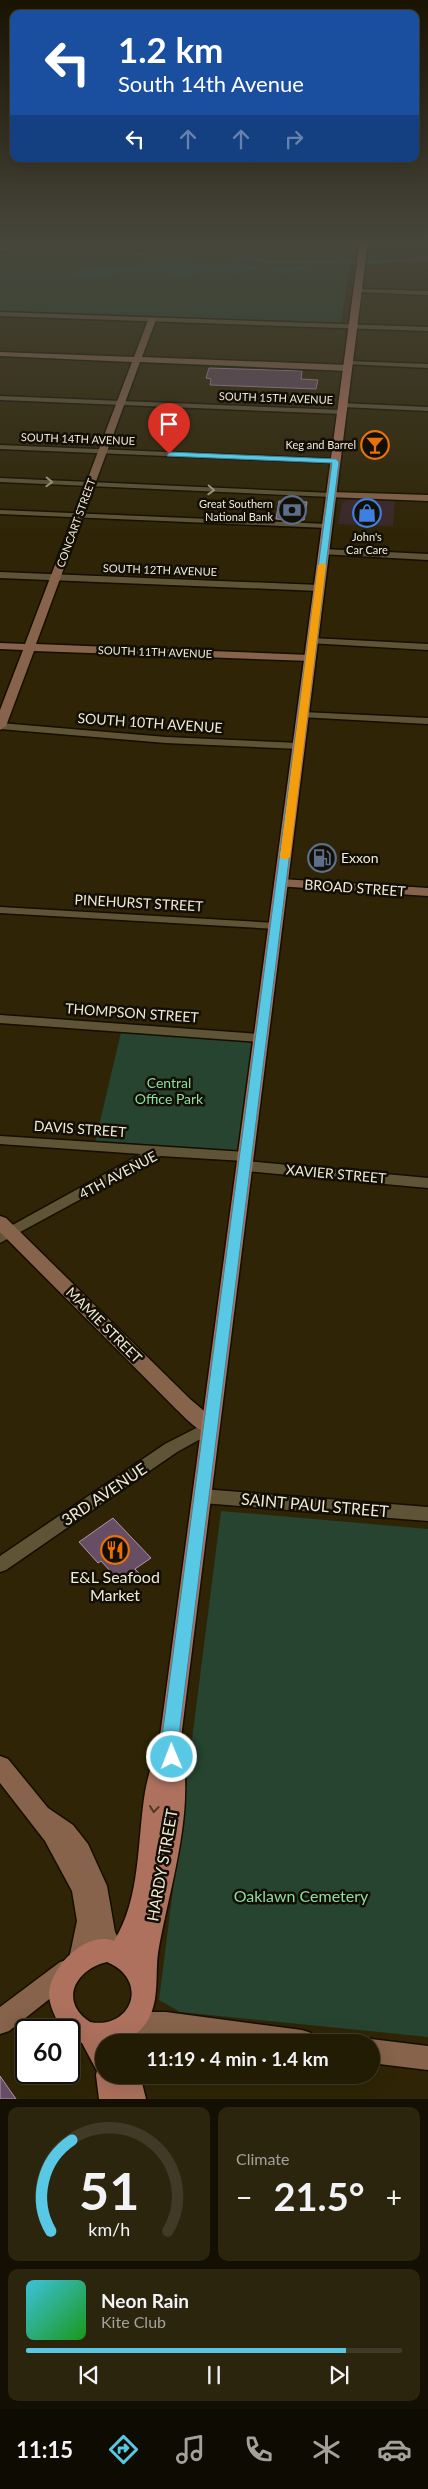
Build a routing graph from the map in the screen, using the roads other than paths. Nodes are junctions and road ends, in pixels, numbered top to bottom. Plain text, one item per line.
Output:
1 (144, 339) edge
2 (351, 339) edge
3 (0, 354) edge
4 (136, 360) junction
5 (348, 366) junction
6 (428, 366) edge
7 (0, 398) edge
8 (121, 403) junction
9 (343, 408) junction
10 (428, 409) edge
11 (0, 447) edge
12 (102, 451) junction
13 (336, 462) junction
14 (0, 480) edge
15 (91, 484) junction
16 (331, 495) junction
17 (428, 498) edge
18 (0, 512) edge
19 (79, 515) junction
20 (327, 526) junction
21 (324, 552) junction
22 (428, 556) edge
23 (0, 575) edge
24 (56, 578) junction
25 (319, 588) junction
26 (312, 641) junction
27 (0, 646) edge
28 (29, 647) junction
29 (428, 647) edge
30 (310, 658) junction
31 (303, 715) junction
32 (428, 721) edge
33 (0, 726) edge
34 (299, 746) junction
35 (281, 883) junction
36 (428, 892) edge
37 (0, 910) edge
38 (276, 926) junction
39 (0, 1019) edge
40 (261, 1038) junction
41 (0, 1140) edge
42 (158, 1151) junction
43 (245, 1161) junction
44 (428, 1183) edge
45 (4, 1231) edge
46 (210, 1426) junction
47 (202, 1496) junction
48 (428, 1514) edge
49 (0, 1565) edge
50 (170, 1744) junction
51 (0, 1766) edge
52 (40, 1815) junction
53 (117, 1953) junction
54 (76, 1963) junction
55 (35, 1995) junction
56 (62, 2000) junction
57 (132, 2017) edge
58 (0, 2022) edge
59 (242, 2034) edge
60 (91, 2035) junction
61 (95, 2043) edge
62 (380, 2052) edge
63 (428, 2058) edge
64 (110, 2084) edge
65 (130, 2084) edge
66 (112, 2099) edge
67 (133, 2099) edge

1 - 4 street, CONCART STREET
2 - 5 main road, HARDY STREET
3 - 4 street
4 - 5 street
4 - 8 street, CONCART STREET
5 - 6 street
5 - 9 main road, HARDY STREET
7 - 8 street, SOUTH 15TH AVENUE
8 - 9 street, SOUTH 15TH AVENUE
8 - 12 street, CONCART STREET
9 - 10 street, SOUTH 15TH AVENUE
9 - 13 main road, HARDY STREET
11 - 12 street, SOUTH 14TH AVENUE
12 - 13 street, SOUTH 14TH AVENUE
12 - 15 street, CONCART STREET
13 - 16 main road, HARDY STREET
14 -> 15 street
15 -> 16 street
15 - 19 street, CONCART STREET
16 - 17 street
16 - 20 main road, HARDY STREET
18 - 19 street
19 - 20 street
19 - 24 street, CONCART STREET
20 - 21 main road, HARDY STREET
21 - 22 street
21 - 25 main road, HARDY STREET
23 - 24 street, SOUTH 12TH AVENUE
24 - 25 street, SOUTH 12TH AVENUE
24 - 28 street, CONCART STREET
25 - 26 main road, HARDY STREET
26 - 29 street
26 - 30 main road, HARDY STREET
27 - 28 street, SOUTH 11TH AVENUE
28 - 30 street, SOUTH 11TH AVENUE
28 - 33 street, CONCART STREET
30 - 31 main road, HARDY STREET
31 - 32 street
31 - 34 main road, HARDY STREET
33 - 34 street, SOUTH 10TH AVENUE
34 - 35 main road, HARDY STREET
35 - 36 street, BROAD STREET
35 - 38 main road, HARDY STREET
37 - 38 street, PINEHURST STREET
38 - 40 main road, HARDY STREET
39 - 40 street, THOMPSON STREET
40 - 43 main road, HARDY STREET
41 - 42 street, DAVIS STREET
42 - 43 street, 4TH AVENUE
42 - 45 street, 4TH AVENUE
43 - 44 street, XAVIER STREET
43 - 46 main road, HARDY STREET
45 - 46 street, MAMIE STREET
46 - 47 main road, HARDY STREET
46 - 49 street, 3RD AVENUE
47 - 48 street, SAINT PAUL STREET
47 - 50 main road, HARDY STREET
50 -> 53 main road, HARDY STREET
50 - 57 main road, HARDY STREET
51 - 52 street
52 - 53 street
52 - 54 street
53 - 54 main road
53 - 57 main road
54 - 55 street
54 - 56 main road
55 - 56 street
55 - 58 street
56 - 60 main road
57 - 59 street
57 - 60 main road
60 - 61 main road
62 - 63 street
64 - 66 main road
65 - 67 main road

